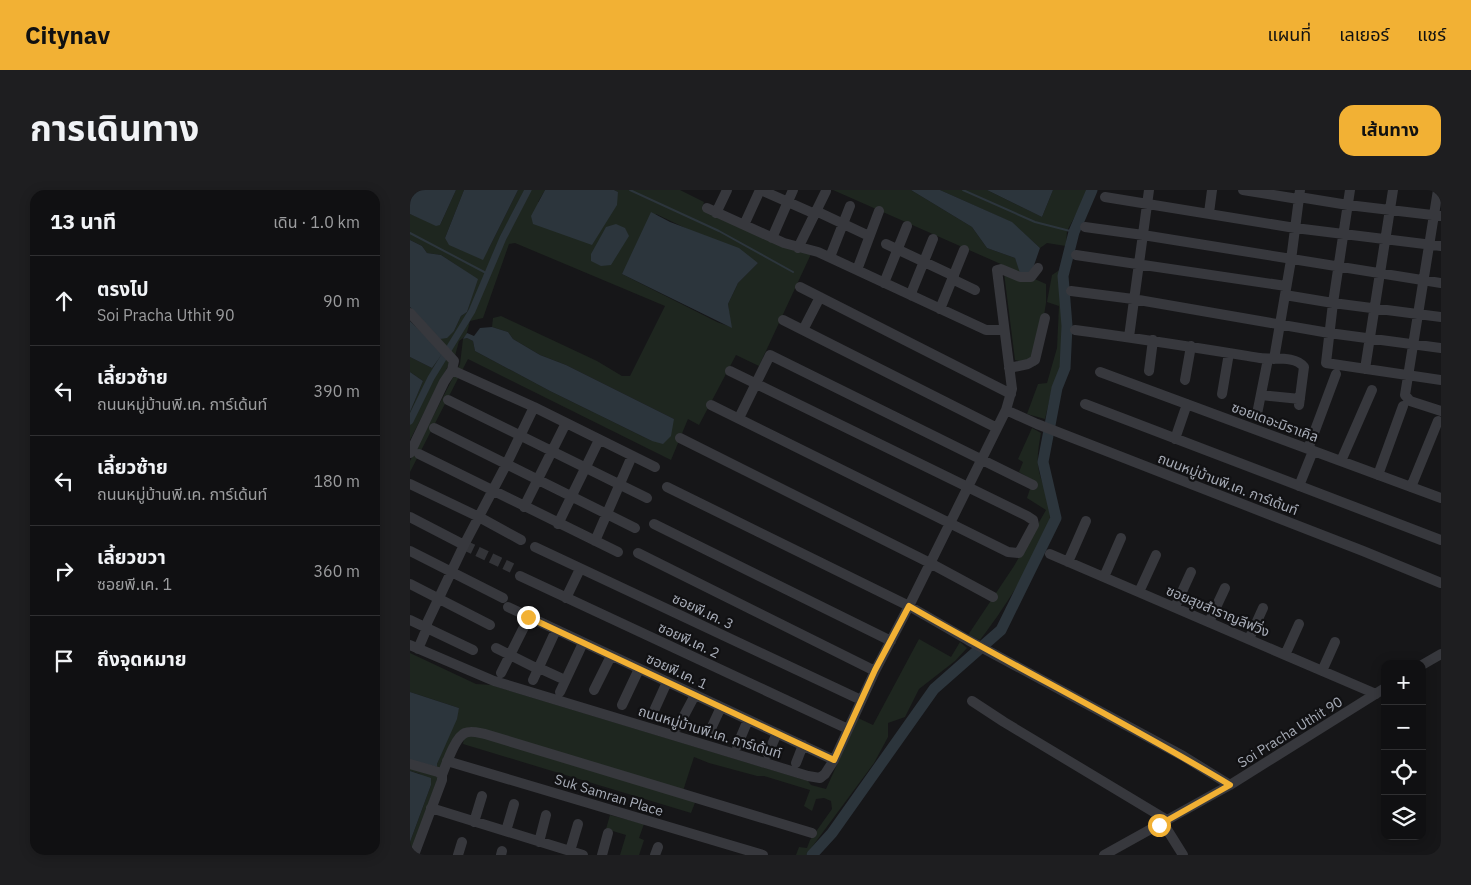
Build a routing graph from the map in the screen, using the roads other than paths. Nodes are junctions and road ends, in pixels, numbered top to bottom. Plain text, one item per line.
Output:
1 (727, 190) edge
2 (761, 190) edge
3 (793, 190) edge
4 (1149, 190) edge
5 (1212, 190) edge
6 (1243, 190) edge
7 (1350, 190) edge
8 (1393, 190) edge
9 (1438, 190) edge
10 (826, 191) edge
11 (1299, 195) edge
12 (1105, 197) dead end
13 (788, 202) junction
14 (1147, 203) junction
15 (1348, 205) junction
16 (850, 206) dead end
17 (879, 211) dead end
18 (1390, 211) junction
19 (816, 213) junction
20 (1209, 213) junction
21 (1437, 216) edge
22 (843, 224) junction
23 (744, 226) junction
24 (907, 226) dead end
25 (1085, 228) dead end
26 (1295, 228) junction
27 (1143, 235) junction
28 (1344, 235) junction
29 (869, 236) junction
30 (772, 238) junction
31 (1386, 238) junction
32 (933, 239) dead end
33 (886, 244) dead end
34 (1429, 244) junction
35 (1441, 246) edge
36 (798, 248) junction
37 (898, 249) junction
38 (964, 250) dead end
39 (1076, 255) dead end
40 (830, 257) junction
41 (1290, 260) junction
42 (924, 262) junction
43 (1139, 264) junction
44 (1038, 268) dead end
45 (1340, 268) junction
46 (856, 270) junction
47 (1380, 274) junction
48 (953, 278) junction
49 (1423, 280) junction
50 (884, 283) junction
51 (1441, 283) edge
52 (800, 287) dead end
53 (975, 290) dead end
54 (1286, 290) junction
55 (1071, 291) dead end
56 (912, 296) junction
57 (820, 297) junction
58 (1133, 299) junction
59 (1333, 303) junction
60 (940, 309) junction
61 (1374, 309) junction
62 (410, 313) edge
63 (1417, 314) junction
64 (1441, 317) edge
65 (1045, 318) dead end
66 (783, 320) dead end
67 (1280, 325) junction
68 (1004, 326) junction
69 (803, 330) junction
70 (1075, 330) dead end
71 (1329, 333) junction
72 (1129, 337) junction
73 (1370, 338) junction
74 (1153, 340) junction
75 (1413, 344) junction
76 (1191, 346) junction
77 (1441, 348) edge
78 (1229, 353) junction
79 (1271, 359) junction
80 (1009, 368) junction
81 (1365, 369) junction
82 (452, 370) junction
83 (730, 371) dead end
84 (1149, 371) dead end
85 (1100, 372) dead end
86 (1336, 374) dead end
87 (1408, 375) junction
88 (1186, 380) dead end
89 (1441, 380) edge
90 (757, 384) junction
91 (1372, 390) dead end
92 (1011, 394) junction
93 (1222, 394) dead end
94 (1262, 395) junction
95 (448, 400) dead end
96 (1085, 404) dead end
97 (1187, 404) junction
98 (711, 405) dead end
99 (1403, 406) dead end
100 (534, 407) junction
101 (1006, 410) junction
102 (1441, 410) edge
103 (1258, 414) dead end
104 (739, 418) junction
105 (1438, 421) dead end
106 (566, 423) junction
107 (434, 428) dead end
108 (997, 428) junction
109 (520, 436) junction
110 (680, 438) dead end
111 (1175, 439) junction
112 (599, 440) junction
113 (1311, 450) junction
114 (551, 452) junction
115 (414, 453) edge
116 (632, 456) junction
117 (982, 459) junction
118 (1341, 461) junction
119 (506, 464) junction
120 (655, 467) dead end
121 (585, 468) junction
122 (1378, 475) junction
123 (537, 480) junction
124 (410, 484) edge
125 (620, 485) junction
126 (1033, 485) dead end
127 (1299, 486) junction
128 (667, 487) dead end
129 (968, 487) junction
130 (1411, 487) junction
131 (493, 490) junction
132 (571, 496) junction
133 (647, 498) dead end
134 (1441, 498) edge
135 (524, 507) junction
136 (607, 514) junction
137 (479, 517) junction
138 (410, 518) edge
139 (1086, 521) dead end
140 (950, 522) junction
141 (558, 524) junction
142 (654, 524) dead end
143 (635, 528) dead end
144 (1121, 538) dead end
145 (521, 540) dead end
146 (1441, 540) edge
147 (595, 542) junction
148 (464, 544) junction
149 (534, 547) dead end
150 (410, 551) edge
151 (618, 552) dead end
152 (638, 553) dead end
153 (1050, 554) dead end
154 (1156, 555) dead end
155 (1068, 562) junction
156 (930, 563) junction
157 (580, 569) junction
158 (451, 572) junction
159 (1190, 572) dead end
160 (520, 576) tunnel mouth
161 (1104, 577) junction
162 (1441, 583) edge
163 (410, 584) edge
164 (1225, 588) dead end
165 (1140, 592) junction
166 (993, 597) dead end
167 (503, 598) dead end
168 (566, 598) junction
169 (439, 599) junction
170 (909, 606) junction
171 (508, 607) dead end
172 (1175, 607) junction
173 (1263, 608) dead end
174 (528, 617) junction
175 (410, 620) edge
176 (1209, 622) junction
177 (490, 624) dead end
178 (1300, 624) dead end
179 (425, 626) junction
180 (556, 630) junction
181 (1249, 639) junction
182 (890, 641) junction
183 (1335, 642) dead end
184 (583, 643) junction
185 (413, 647) edge
186 (496, 648) dead end
187 (473, 650) dead end
188 (1441, 654) edge
189 (510, 655) junction
190 (1285, 655) junction
191 (611, 656) junction
192 (1426, 663) edge
193 (538, 668) junction
194 (640, 669) junction
195 (875, 670) junction
196 (1322, 671) junction
197 (501, 673) dead end
198 (533, 680) dead end
199 (565, 680) junction
200 (667, 682) junction
201 (594, 690) dead end
202 (1381, 691) edge
203 (560, 692) dead end
204 (1376, 694) junction
205 (695, 695) junction
206 (861, 700) junction
207 (972, 701) dead end
208 (622, 705) dead end
209 (721, 707) junction
210 (653, 713) dead end
211 (748, 720) junction
212 (678, 727) dead end
213 (848, 728) junction
214 (709, 733) dead end
215 (777, 733) junction
216 (737, 746) dead end
217 (803, 746) junction
218 (768, 754) dead end
219 (834, 760) junction
220 (447, 761) junction
221 (796, 763) dead end
222 (410, 764) edge
223 (442, 776) junction
224 (1230, 785) junction
225 (482, 796) dead end
226 (514, 804) dead end
227 (431, 808) junction
228 (546, 815) dead end
229 (1165, 821) junction
230 (474, 822) junction
231 (578, 824) dead end
232 (506, 832) junction
233 (608, 833) dead end
234 (812, 833) dead end
235 (462, 842) dead end
236 (539, 842) junction
237 (570, 851) junction
238 (414, 855) edge
239 (458, 855) edge
240 (582, 855) edge
241 (602, 855) edge
242 (763, 855) edge
243 (1104, 855) edge
244 (1183, 855) edge

1 - 23 street
2 - 13 street
2 - 23 street
3 - 13 street
4 - 14 street
5 - 20 street
6 - 11 street
7 - 15 street
8 - 18 street
9 - 21 street
10 - 19 street
11 - 15 street
11 - 26 street
12 - 14 street
13 - 19 street
13 - 30 street
14 - 20 street
14 - 27 street
15 - 18 street
15 - 28 street
16 - 22 street
17 - 29 street
18 - 21 street
18 - 31 street
19 - 22 street
19 - 36 street
20 - 26 street
21 - 34 street
22 - 29 street
22 - 40 street
23 - 30 street
24 - 37 street
25 - 27 street
26 - 28 street
26 - 41 street
27 - 41 street
27 - 43 street
28 - 31 street
28 - 45 street
29 - 46 street
30 - 36 street
31 - 34 street
31 - 47 street
32 - 42 street
33 - 37 street
34 - 35 street
34 - 49 street
36 - 40 street
37 - 42 street
37 - 50 street
38 - 48 street
39 - 43 street
40 - 46 street
41 - 45 street
41 - 54 street
42 - 48 street
42 - 56 street
43 - 54 street
43 - 58 street
44 - 68 street, ถนนหมู่บ้านพี.เค. การ์เด้นท์
45 - 47 street
45 - 59 street
46 - 50 street
47 - 49 street
47 - 61 street
48 - 53 street
48 - 60 street
49 - 51 street
49 - 63 street
50 - 56 street
52 - 57 street
54 - 59 street
54 - 67 street
55 - 58 street
56 - 60 street
57 - 69 street
57 - 92 street
58 - 67 street
58 - 72 street
59 - 61 street
59 - 71 street
60 - 68 street
61 - 63 street
61 - 73 street
62 - 82 street
63 - 64 street
63 - 75 street
65 - 80 street
66 - 69 street
67 - 71 street
67 - 79 street
68 - 80 street, ถนนหมู่บ้านพี.เค. การ์เด้นท์
69 - 108 street
70 - 72 street
71 - 73 street
71 - 81 street
72 - 74 street
73 - 75 street
73 - 81 street
74 - 76 street
74 - 84 street
75 - 77 street
75 - 87 street
76 - 78 street
76 - 88 street
78 - 79 street
78 - 93 street
79 - 94 street
79 - 94 street
80 - 92 street, ถนนหมู่บ้านพี.เค. การ์เด้นท์
81 - 87 street
82 - 100 street
82 - 115 street
83 - 90 street
85 - 97 street, ซอยเดอะมิราเคิล
86 - 113 street
87 - 89 street
87 - 102 street
90 - 104 street
90 - 117 street
90 - 129 street
91 - 118 street
92 - 101 street, ถนนหมู่บ้านพี.เค. การ์เด้นท์
94 - 103 street
95 - 109 street
96 - 111 street
97 - 111 street
97 - 113 street, ซอยเดอะมิราเคิล
98 - 104 street
99 - 122 street
100 - 106 street
100 - 109 street
101 - 108 street, ถนนหมู่บ้านพี.เค. การ์เด้นท์
101 - 162 street, ถนนหมู่บ้านพี.เค. การ์เด้นท์
104 - 140 street
105 - 130 street
106 - 112 street
106 - 114 street
107 - 119 street
108 - 117 street, ถนนหมู่บ้านพี.เค. การ์เด้นท์
109 - 114 street
109 - 119 street
110 - 156 street
111 - 127 street
112 - 116 street
112 - 121 street
113 - 118 street, ซอยเดอะมิราเคิล
113 - 127 street
114 - 121 street
114 - 123 street
115 - 131 street
116 - 120 street
116 - 125 street
117 - 126 street
117 - 129 street, ถนนหมู่บ้านพี.เค. การ์เด้นท์
118 - 122 street, ซอยเดอะมิราเคิล
119 - 123 street
119 - 131 street
121 - 125 street
121 - 132 street
122 - 130 street, ซอยเดอะมิราเคิล
123 - 132 street
123 - 135 street
124 - 137 street
125 - 133 street
125 - 136 street
127 - 146 street
128 - 170 street
129 - 140 street, ถนนหมู่บ้านพี.เค. การ์เด้นท์
129 - 140 street
130 - 134 street, ซอยเดอะมิราเคิล
131 - 135 street
131 - 137 street
132 - 136 street
132 - 141 street
135 - 141 street
136 - 143 street
136 - 147 street
137 - 145 street
137 - 148 street
138 - 148 street
139 - 155 street
140 - 156 street, ถนนหมู่บ้านพี.เค. การ์เด้นท์
141 - 147 street
142 - 182 street
144 - 161 street
147 - 151 street
148 - 158 street
149 - 157 street, ซอยพี.เค. 3
150 - 158 street
152 - 195 street
153 - 155 street, ซอยสุขสำราญลีฟวิ่ง
154 - 165 street
155 - 161 street, ซอยสุขสำราญลีฟวิ่ง
156 - 166 street
156 - 170 street, ถนนหมู่บ้านพี.เค. การ์เด้นท์
157 - 168 street
157 - 206 street, ซอยพี.เค. 3
158 - 167 street
158 - 169 street
159 - 172 street
160 - 168 street, ซอยพี.เค. 2
161 - 165 street, ซอยสุขสำราญลีฟวิ่ง
163 - 169 street
164 - 176 street
165 - 172 street, ซอยสุขสำราญลีฟวิ่ง
168 - 213 street, ซอยพี.เค. 2
169 - 177 street
169 - 179 street
170 - 182 street, ถนนหมู่บ้านพี.เค. การ์เด้นท์
170 - 224 street
171 - 174 street, ซอยพี.เค. 1
172 - 176 street, ซอยสุขสำราญลีฟวิ่ง
173 - 181 street
174 - 180 street, ซอยพี.เค. 1
174 - 189 street
175 - 179 street
176 - 181 street, ซอยสุขสำราญลีฟวิ่ง
178 - 190 street
179 - 185 street
179 - 187 street
180 - 184 street, ซอยพี.เค. 1
180 - 193 street
181 - 190 street, ซอยสุขสำราญลีฟวิ่ง
182 - 195 street, ถนนหมู่บ้านพี.เค. การ์เด้นท์
183 - 196 street
184 - 191 street, ซอยพี.เค. 1
184 - 199 street
185 - 219 street, ถนนหมู่บ้านพี.เค. การ์เด้นท์
186 - 189 street
188 - 192 street
189 - 193 street
189 - 197 street
190 - 196 street, ซอยสุขสำราญลีฟวิ่ง
191 - 194 street, ซอยพี.เค. 1
191 - 201 street
193 - 198 street
193 - 199 street
194 - 200 street, ซอยพี.เค. 1
194 - 208 street
195 - 206 street, ถนนหมู่บ้านพี.เค. การ์เด้นท์
196 - 204 street, ซอยสุขสำราญลีฟวิ่ง
199 - 203 street
200 - 205 street, ซอยพี.เค. 1
200 - 210 street
202 - 204 street, Soi Pracha Uthit 90
204 - 224 street, Soi Pracha Uthit 90
205 - 209 street, ซอยพี.เค. 1
205 - 212 street
206 - 213 street, ถนนหมู่บ้านพี.เค. การ์เด้นท์
207 - 229 street
209 - 211 street, ซอยพี.เค. 1
209 - 214 street
211 - 215 street, ซอยพี.เค. 1
211 - 216 street
213 - 219 street, ถนนหมู่บ้านพี.เค. การ์เด้นท์
215 - 217 street, ซอยพี.เค. 1
215 - 218 street
217 - 219 street, ซอยพี.เค. 1
217 - 221 street
220 - 223 street
220 - 234 street
220 - 242 street, Suk Samran Place
222 - 223 street
223 - 227 street
224 - 229 street, Soi Pracha Uthit 90
225 - 230 street
226 - 232 street
227 - 230 street
227 - 238 street
228 - 236 street
229 - 243 street, Soi Pracha Uthit 90
229 - 244 street
230 - 232 street
231 - 237 street
232 - 236 street
233 - 241 street
235 - 239 street
236 - 237 street
237 - 240 street

